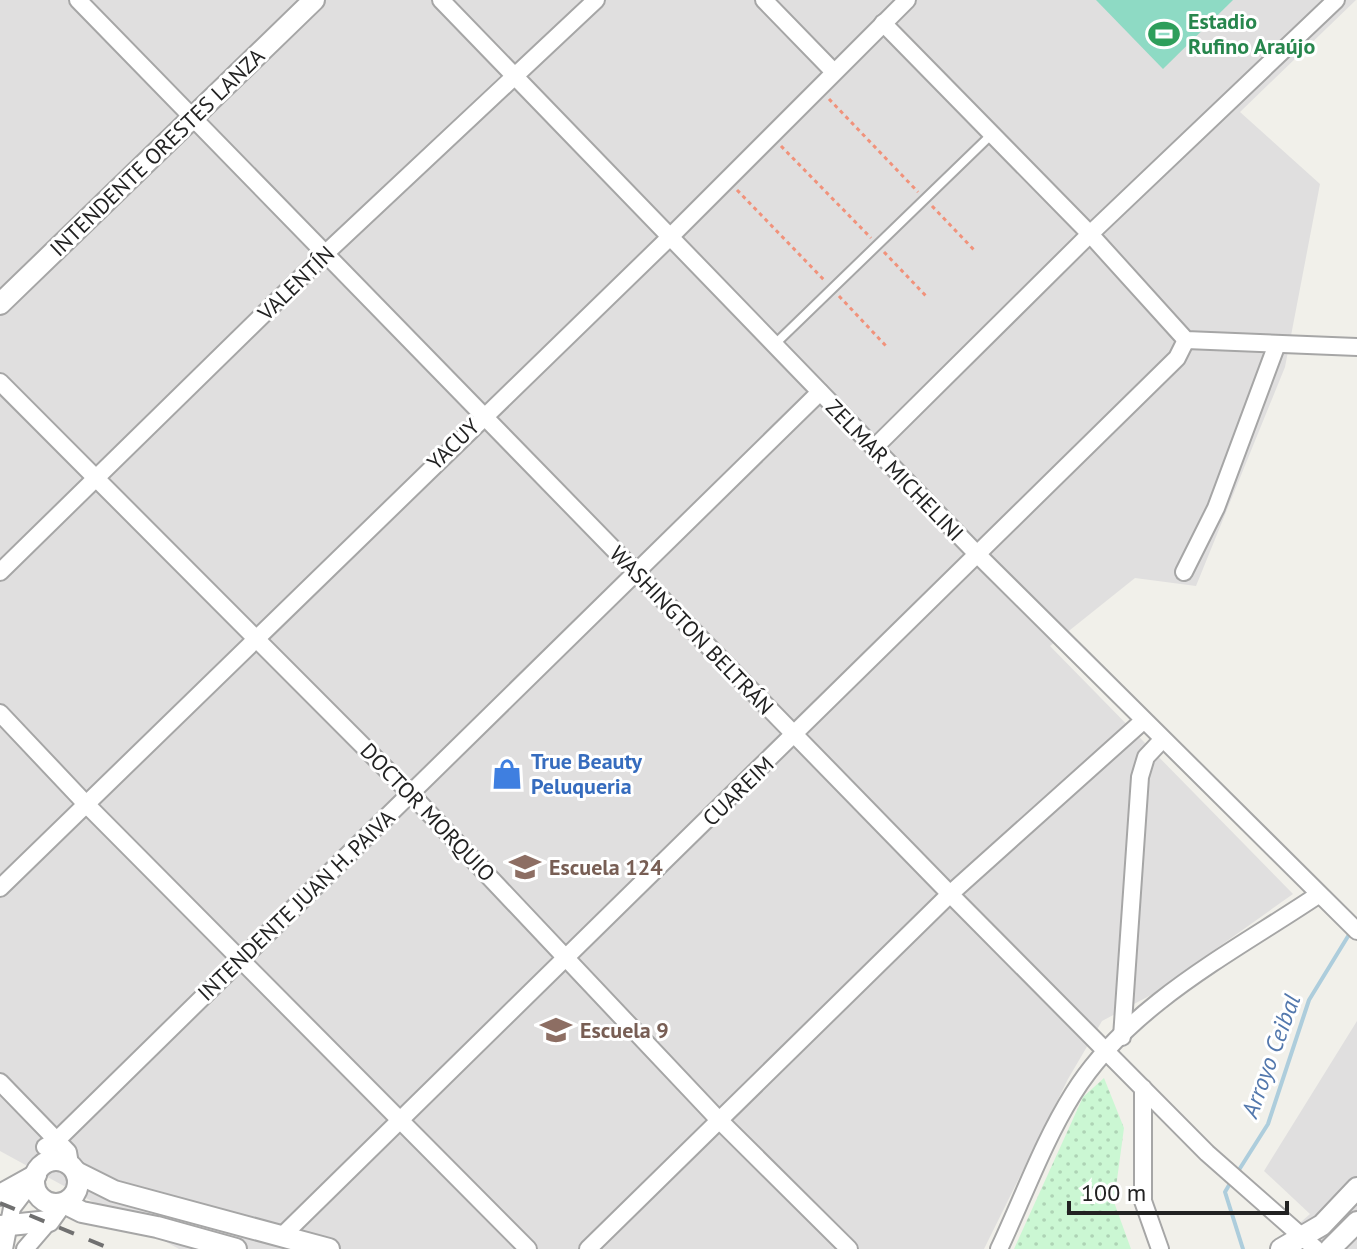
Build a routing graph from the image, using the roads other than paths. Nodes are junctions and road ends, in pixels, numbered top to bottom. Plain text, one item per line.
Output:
1 (78, 0) edge
2 (314, 0) edge
3 (441, 0) edge
4 (596, 0) edge
5 (764, 0) edge
6 (907, 0) edge
7 (1336, 0) edge
8 (883, 23) junction
9 (833, 71) junction
10 (515, 77) junction
11 (192, 118) junction
12 (993, 133) junction
13 (1090, 234) junction
14 (670, 237) junction
15 (326, 253) junction
16 (0, 304) edge
17 (1186, 340) junction
18 (1277, 344) junction
19 (774, 345) junction
20 (1357, 347) edge
21 (0, 382) edge
22 (820, 392) junction
23 (481, 416) junction
24 (874, 448) junction
25 (96, 479) junction
26 (977, 554) junction
27 (0, 572) edge
28 (635, 572) junction
29 (1184, 572) dead end
30 (256, 638) junction
31 (0, 713) edge
32 (1143, 721) junction
33 (794, 736) junction
34 (1162, 740) junction
35 (411, 794) junction
36 (85, 803) junction
37 (0, 888) edge
38 (950, 894) junction
39 (1318, 895) junction
40 (1357, 931) edge
41 (566, 956) junction
42 (240, 958) junction
43 (1122, 1037) junction
44 (1107, 1053) junction
45 (0, 1082) edge
46 (1143, 1088) junction
47 (717, 1118) junction
48 (400, 1121) junction
49 (51, 1143) junction
50 (73, 1168) junction
51 (36, 1174) junction
52 (1357, 1188) edge
53 (0, 1195) edge
54 (69, 1206) junction
55 (49, 1221) junction
56 (1357, 1222) edge
57 (4, 1225) edge
58 (282, 1236) junction
59 (1311, 1243) edge
60 (2, 1248) edge
61 (25, 1249) edge
62 (236, 1249) edge
63 (329, 1249) edge
64 (528, 1249) edge
65 (588, 1249) edge
66 (849, 1249) edge
67 (999, 1249) edge
68 (1160, 1249) edge
69 (1281, 1249) edge
70 (1330, 1249) edge

1 - 11 street, WASHINGTON BELTRÁN
2 - 11 street, INTENDENTE ORESTES LANZA
3 - 10 street, ZELMAR MICHELINI
4 - 10 street, VALENTÍN
5 - 9 street
6 - 8 street, YACUY
7 - 13 street
8 - 9 street, YACUY
8 - 12 street
9 - 14 street, YACUY
10 - 14 street, ZELMAR MICHELINI
10 - 15 street, VALENTÍN
11 - 15 street, WASHINGTON BELTRÁN
11 - 16 street, INTENDENTE ORESTES LANZA
12 - 13 street
12 - 19 lane
13 - 17 street
13 - 24 street
14 - 19 street, ZELMAR MICHELINI
14 - 23 street, YACUY
15 - 23 street, WASHINGTON BELTRÁN
15 - 25 street, VALENTÍN
17 - 18 street
17 - 26 street, CUAREIM
18 - 20 street
18 - 29 street
19 - 22 street, ZELMAR MICHELINI
21 - 25 street, DOCTOR MORQUIO
22 - 24 street, ZELMAR MICHELINI
22 - 28 street, INTENDENTE JUAN H. PAIVA
23 - 28 street, WASHINGTON BELTRÁN
23 - 30 street, YACUY
24 - 26 street, ZELMAR MICHELINI
25 - 27 street, VALENTÍN
25 - 30 street, DOCTOR MORQUIO
26 - 32 street, ZELMAR MICHELINI
26 - 33 street, CUAREIM
28 - 33 street, WASHINGTON BELTRÁN
28 - 35 street, INTENDENTE JUAN H. PAIVA
30 - 35 street, DOCTOR MORQUIO
30 - 36 street, YACUY
31 - 36 street
32 - 34 street, ZELMAR MICHELINI
32 - 38 street
33 - 38 street, WASHINGTON BELTRÁN
33 - 41 street, CUAREIM
34 - 39 street, ZELMAR MICHELINI
34 - 43 street
35 - 41 street, DOCTOR MORQUIO
35 - 42 street, INTENDENTE JUAN H. PAIVA
36 - 37 street, YACUY
36 - 42 street
38 - 44 street, WASHINGTON BELTRÁN
38 - 47 street
39 - 40 street, ZELMAR MICHELINI
39 - 43 street
41 - 47 street, DOCTOR MORQUIO
41 - 48 street, CUAREIM
42 - 48 street
42 - 49 street, INTENDENTE JUAN H. PAIVA
43 - 44 street
44 - 46 street, WASHINGTON BELTRÁN
44 - 67 street
45 - 49 street
46 - 59 street, WASHINGTON BELTRÁN
46 - 68 street
47 - 65 street
47 - 66 street, DOCTOR MORQUIO
48 - 58 street, CUAREIM
48 - 64 street
49 - 50 street
49 - 51 street
50 - 51 street
50 - 54 street
50 - 58 street
51 - 53 street
51 - 54 street
51 - 57 street
52 - 59 street
54 - 55 street
54 - 62 street
55 - 57 street
55 - 61 street
56 - 70 street
57 - 60 street
58 - 63 street
59 - 69 street

